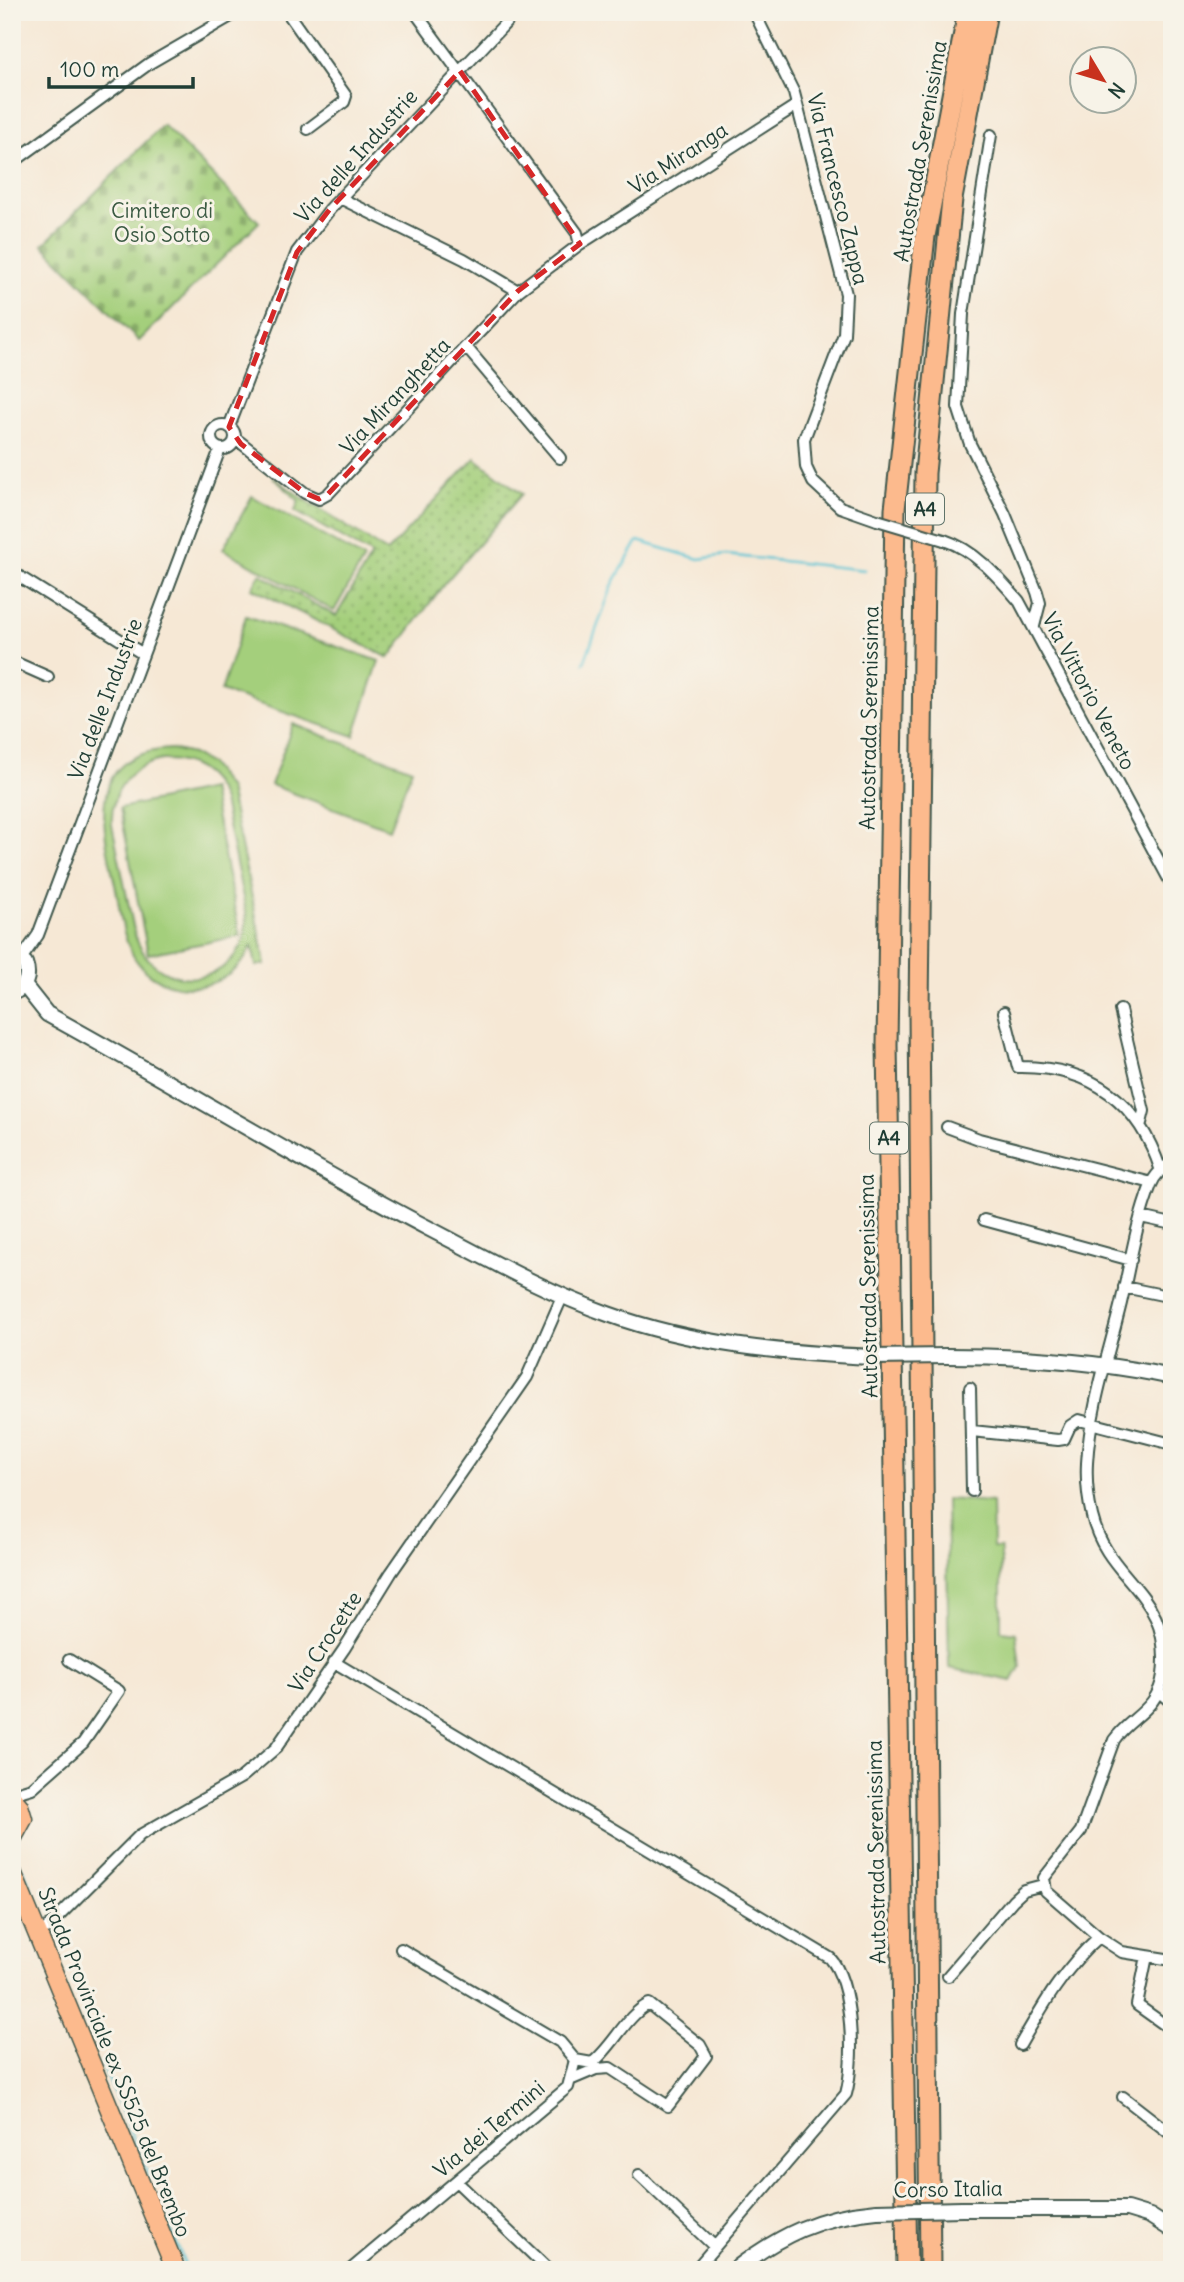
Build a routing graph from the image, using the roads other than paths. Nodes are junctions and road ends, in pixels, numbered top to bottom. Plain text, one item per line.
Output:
1 (238, 12) edge
2 (287, 12) edge
3 (415, 12) edge
4 (516, 12) edge
5 (754, 12) edge
6 (968, 12) edge
7 (988, 12) edge
8 (460, 71) junction
9 (797, 105) junction
10 (308, 129) dead end
11 (991, 135) dead end
12 (13, 162) edge
13 (340, 198) junction
14 (578, 247) junction
15 (518, 290) junction
16 (466, 347) junction
17 (229, 427) junction
18 (234, 438) junction
19 (220, 449) junction
20 (560, 458) dead end
21 (944, 540) joint
22 (12, 572) edge
23 (1034, 626) junction
24 (144, 654) junction
25 (12, 661) edge
26 (48, 677) dead end
27 (1172, 885) edge
28 (17, 957) edge
29 (18, 989) edge
30 (1120, 1010) dead end
31 (1004, 1012) dead end
32 (1141, 1124) junction
33 (947, 1127) dead end
34 (1172, 1162) edge
35 (1161, 1171) junction
36 (1152, 1183) junction
37 (1141, 1217) junction
38 (984, 1220) dead end
39 (1172, 1224) edge
40 (1130, 1260) junction
41 (1125, 1287) junction
42 (562, 1296) junction
43 (1172, 1297) edge
44 (1106, 1365) junction
45 (1172, 1377) edge
46 (970, 1388) dead end
47 (1092, 1424) junction
48 (972, 1431) junction
49 (1172, 1444) edge
50 (972, 1491) dead end
51 (1167, 1643) edge
52 (69, 1660) dead end
53 (334, 1662) junction
54 (1158, 1691) junction
55 (1172, 1703) edge
56 (32, 1788) junction
57 (12, 1796) edge
58 (15, 1835) edge
59 (12, 1872) edge
60 (1043, 1885) junction
61 (39, 1936) junction
62 (1099, 1937) junction
63 (401, 1949) dead end
64 (1147, 1956) junction
65 (1172, 1959) edge
66 (948, 1976) dead end
67 (1172, 2030) edge
68 (1020, 2045) dead end
69 (575, 2060) junction
70 (570, 2080) junction
71 (1123, 2096) dead end
72 (1172, 2135) edge
73 (639, 2175) dead end
74 (456, 2181) junction
75 (1172, 2230) edge
76 (715, 2247) junction
77 (176, 2270) edge
78 (350, 2270) edge
79 (549, 2270) edge
80 (695, 2270) edge
81 (734, 2270) edge
82 (907, 2270) edge
83 (929, 2270) edge

1 - 12 street
2 - 10 street
3 - 8 street
4 - 8 street, Via delle Industrie
5 - 9 street, Via Francesco Zappa
6 - 82 highway, Autostrada Serenissima / A4
7 - 83 highway, Autostrada Serenissima / A4
8 - 13 street, Via delle Industrie
8 - 14 street
9 - 14 street, Via Miranga
9 - 21 street, Via Francesco Zappa, bridge
11 - 23 street
13 - 15 street
13 - 17 street, Via delle Industrie
14 - 15 street, Via Miranghetta
15 - 16 street, Via Miranghetta
16 - 18 street, Via Miranghetta
16 - 20 street
17 - 18 street
17 - 19 street, Via delle Industrie
18 - 19 street
19 - 24 street, Via delle Industrie
21 - 23 street, Via Vittorio Veneto
22 - 24 street
23 - 27 street, Via Vittorio Veneto
24 - 28 street, Via delle Industrie
25 - 26 street
28 - 29 street
29 - 42 street
30 - 32 street
31 - 32 street
32 - 35 street
33 - 36 street
34 - 35 street
35 - 36 street
36 - 37 street
37 - 39 street
37 - 40 street
38 - 40 street
40 - 41 street
41 - 43 street
41 - 44 street
42 - 44 street, bridge
42 - 53 street, Via Crocette
44 - 45 street
44 - 47 street
46 - 48 street
47 - 48 street
47 - 49 street
47 - 51 street
48 - 50 street
51 - 54 street
52 - 56 street
53 - 61 street, Via Crocette
53 - 76 street
54 - 55 street
54 - 60 street
56 - 57 street
56 - 58 street
57 - 58 main road
59 - 61 main road, Strada Provinciale ex SS525 del Brembo
60 - 62 street
60 - 66 street
61 - 77 main road, Strada Provinciale ex SS525 del Brembo
62 - 64 street
62 - 68 street
63 - 69 street
64 - 65 street
64 - 67 street
69 - 70 street, Via dei Termini
69 - 70 street
70 - 74 street, Via dei Termini
71 - 72 street
73 - 76 street
74 - 78 street, Via dei Termini
74 - 79 street
75 - 81 street, Corso Italia, bridge
76 - 80 street

